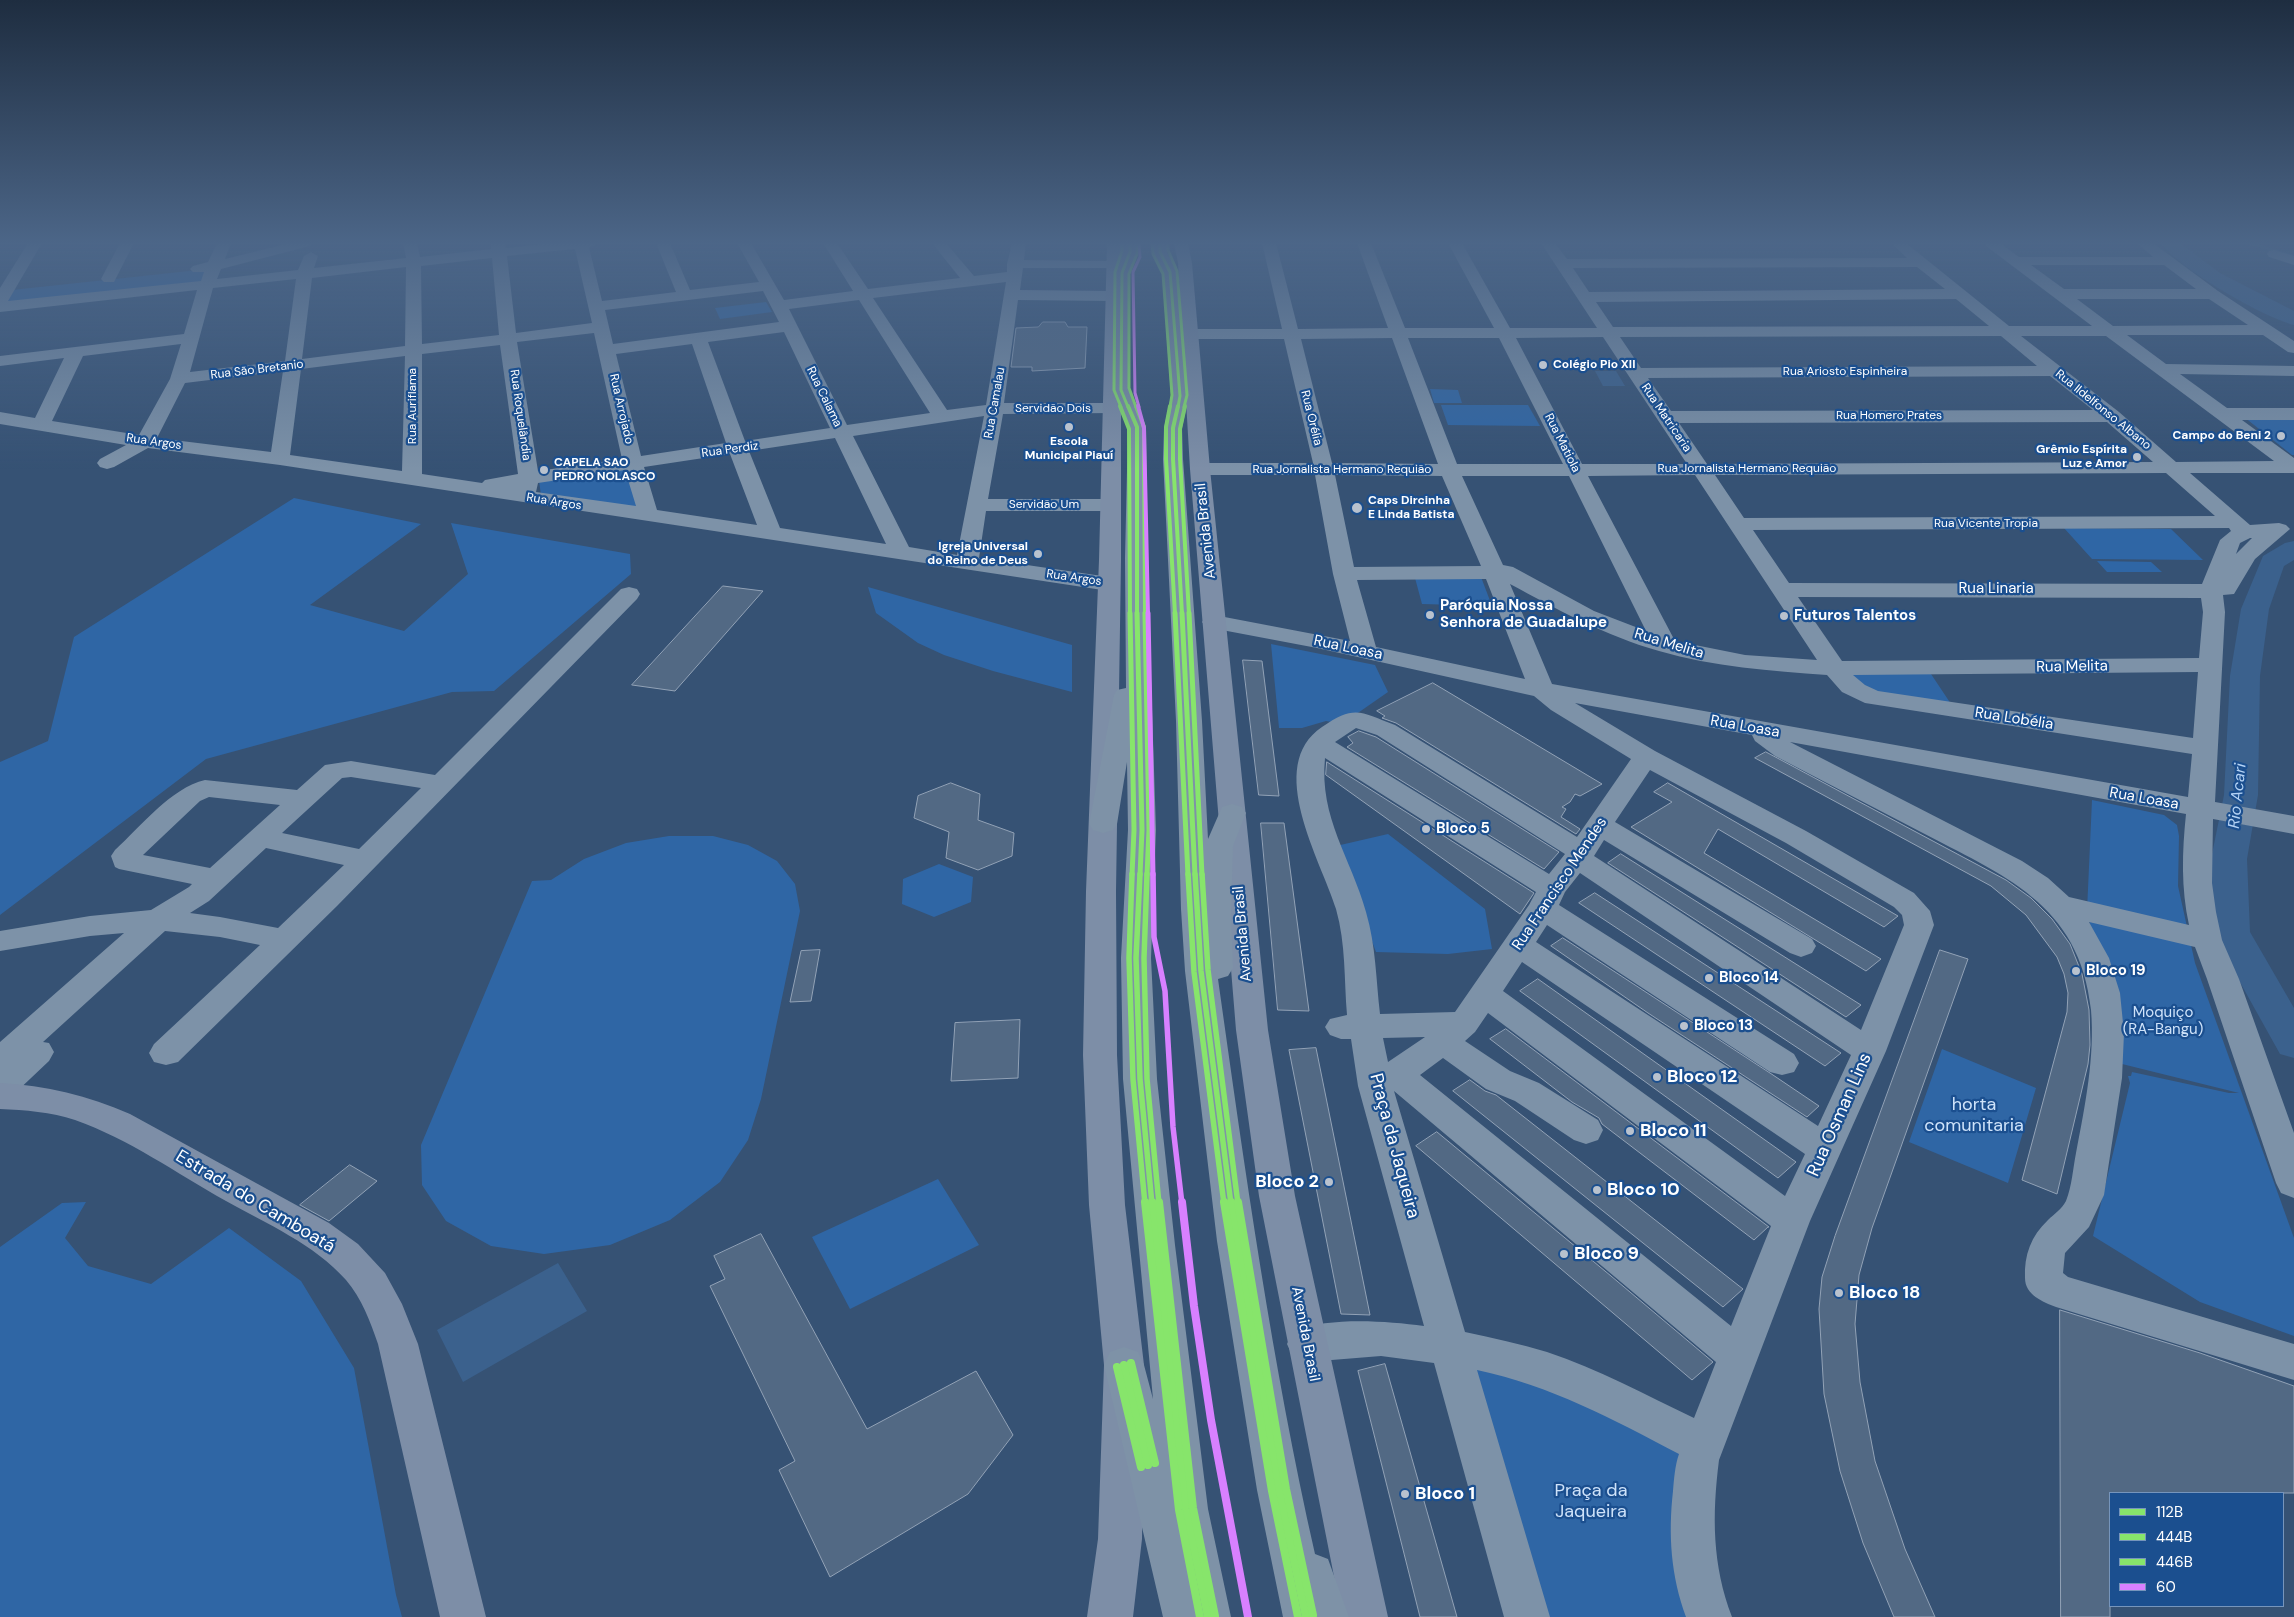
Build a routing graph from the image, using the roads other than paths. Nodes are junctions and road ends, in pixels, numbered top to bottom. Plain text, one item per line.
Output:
1 (196, 318) edge
2 (299, 318) edge
3 (413, 318) edge
4 (506, 318) edge
5 (600, 318) edge
6 (785, 318) edge
7 (880, 318) edge
8 (1008, 318) edge
9 (1113, 318) edge
10 (1122, 318) edge
11 (1174, 318) edge
12 (1188, 318) edge
13 (1286, 318) edge
14 (1392, 318) edge
15 (1497, 318) edge
16 (1599, 318) edge
17 (1990, 318) edge
18 (2096, 318) edge
19 (2249, 318) edge
20 (789, 326) junction
21 (602, 327) junction
22 (2112, 330) junction
23 (2267, 330) junction
24 (2005, 331) junction
25 (1505, 333) junction
26 (1609, 333) junction
27 (1189, 334) junction
28 (1398, 334) junction
29 (1290, 335) junction
30 (190, 338) junction
31 (508, 339) junction
32 (699, 339) junction
33 (2294, 348) edge
34 (607, 350) junction
35 (76, 352) junction
36 (413, 352) junction
37 (0, 361) edge
38 (292, 366) junction
39 (2163, 369) junction
40 (2054, 371) junction
41 (2294, 371) edge
42 (1635, 373) junction
43 (179, 379) junction
44 (1112, 408) junction
45 (994, 409) junction
46 (2223, 414) junction
47 (2294, 414) edge
48 (2112, 416) junction
49 (942, 417) junction
50 (1667, 417) junction
51 (0, 418) edge
52 (41, 424) junction
53 (841, 433) junction
54 (145, 442) junction
55 (738, 448) junction
56 (280, 459) junction
57 (107, 462) dead end
58 (633, 464) junction
59 (2172, 466) junction
60 (2294, 467) edge
61 (1200, 469) junction
62 (1700, 469) junction
63 (1324, 470) junction
64 (1450, 470) junction
65 (1576, 470) junction
66 (412, 479) junction
67 (527, 488) junction
68 (977, 505) junction
69 (1111, 505) junction
70 (649, 516) junction
71 (1738, 524) junction
72 (2263, 529) edge
73 (771, 533) junction
74 (901, 553) junction
75 (967, 562) junction
76 (1494, 571) junction
77 (1344, 574) junction
78 (1109, 584) junction
79 (1782, 590) junction
80 (629, 594) dead end
81 (2212, 602) junction
82 (1214, 622) junction
83 (1138, 634) junction
84 (1666, 646) junction
85 (1366, 651) junction
86 (2211, 665) junction
87 (1835, 668) junction
88 (1542, 690) junction
89 (1757, 730) junction
90 (1319, 744) junction
91 (2205, 748) junction
92 (1646, 757) junction
93 (443, 784) junction
94 (302, 799) junction
95 (2206, 810) junction
96 (1232, 814) junction
97 (1102, 824) junction
98 (2286, 824) edge
99 (1600, 825) junction
100 (260, 838) junction
101 (1579, 855) junction
102 (366, 860) junction
103 (207, 886) junction
104 (1548, 898) junction
105 (2060, 905) junction
106 (169, 921) junction
107 (284, 940) junction
108 (2207, 940) junction
109 (0, 941) edge
110 (1518, 944) junction
111 (1801, 946) dead end
112 (1485, 994) junction
113 (1353, 1027) junction
114 (1454, 1033) junction
115 (1869, 1051) junction
116 (166, 1053) dead end
117 (1782, 1063) dead end
118 (1386, 1080) junction
119 (1, 1088) edge
120 (1220, 1110) junction
121 (1586, 1130) dead end
122 (1825, 1149) junction
123 (2294, 1182) edge
124 (1792, 1221) junction
125 (1306, 1344) junction
126 (1451, 1347) junction
127 (1738, 1356) junction
128 (2294, 1362) edge
129 (1124, 1365) junction
130 (1704, 1444) junction
131 (1279, 1490) junction
132 (463, 1617) edge
133 (1110, 1617) edge
134 (1186, 1617) edge
135 (1208, 1617) edge
136 (1306, 1617) edge
137 (1326, 1617) edge
138 (1365, 1617) edge
139 (1527, 1617) edge
140 (1709, 1617) edge

1 - 30 street
2 - 38 street
3 - 36 street, Rua Auriflama
4 - 31 street, Rua Roquelândia
5 - 21 street, Rua Arrojado
6 - 20 street, Rua Calama
7 - 49 street
8 - 45 street, Rua Camalau
9 - 44 main road
10 - 83 highway
11 - 120 highway, Avenida Brasil
12 - 27 main road, Avenida Brasil
13 - 29 street, Rua Orélia
14 - 28 street
15 - 25 street, Rua Matiola
16 - 26 street, Rua Matricaria
17 - 24 street, Rua Ildelfonso Albano
18 - 22 street
19 - 23 street
20 - 32 street
20 - 53 street, Rua Calama
21 - 31 street, Rua São Bretanio
21 - 34 street, Rua Arrojado
22 - 23 street
22 - 24 street
22 - 39 street
23 - 33 street
24 - 26 street
24 - 40 street, Rua Ildelfonso Albano
25 - 26 street
25 - 28 street
25 - 65 street, Rua Matiola
26 - 42 street, Rua Matricaria
27 - 29 street
27 - 61 main road, Avenida Brasil
28 - 29 street
28 - 64 street
29 - 63 street, Rua Orélia
30 - 35 street
30 - 43 street
31 - 36 street, Rua São Bretanio
31 - 67 street, Rua Roquelândia
32 - 34 street
32 - 55 street
34 - 58 street, Rua Arrojado
35 - 37 street
35 - 52 street
36 - 38 street, Rua São Bretanio
36 - 66 street, Rua Auriflama
38 - 43 street, Rua São Bretanio
38 - 56 street
39 - 41 street
39 - 46 street
40 - 42 street, Rua Ariosto Espinheira
40 - 48 street, Rua Ildelfonso Albano
42 - 50 street, Rua Matricaria
43 - 54 street
44 - 45 street, Servidão Dois
44 - 69 main road
45 - 49 street, Rua Perdiz
45 - 68 street, Rua Camalau
46 - 47 street
46 - 60 street
48 - 50 street, Rua Homero Prates
48 - 59 street, Rua Ildelfonso Albano
49 - 53 street, Rua Perdiz
50 - 62 street, Rua Matricaria
51 - 52 street, Rua Argos
52 - 54 street, Rua Argos
53 - 55 street, Rua Perdiz
53 - 74 street, Rua Calama
54 - 56 street, Rua Argos
54 - 57 street
55 - 58 street, Rua Perdiz
55 - 73 street
56 - 66 street, Rua Argos
58 - 67 street, Rua Perdiz
58 - 70 street, Rua Arrojado
59 - 60 street, Rua Jornalista Hermano Requião
59 - 62 street, Rua Jornalista Hermano Requião
59 - 72 street, Rua Ildelfonso Albano
61 - 63 street, Rua Jornalista Hermano Requião
61 - 82 main road, Avenida Brasil
62 - 65 street, Rua Jornalista Hermano Requião
62 - 71 street, Rua Matricaria
63 - 64 street, Rua Jornalista Hermano Requião
63 - 77 street, Rua Orélia
64 - 65 street, Rua Jornalista Hermano Requião
64 - 76 street
65 - 84 street, Rua Matiola
66 - 67 street, Rua Argos
67 - 70 street, Rua Argos
68 - 69 street, Servidão Um
68 - 75 street, Rua Camalau
69 - 78 main road
70 - 73 street, Rua Argos
71 - 72 street, Rua Vicente Tropia
71 - 79 street, Rua Matricaria
72 - 81 street
73 - 74 street, Rua Argos
74 - 75 street, Rua Argos
75 - 78 street, Rua Argos
76 - 77 street, Rua Melita
76 - 84 street, Rua Melita
76 - 88 street
77 - 85 street, Rua Orélia
78 - 97 main road
79 - 81 street, Rua Linaria
79 - 87 street, Rua Matricaria
80 - 93 street
81 - 86 street
82 - 85 street, Rua Loasa
82 - 96 main road, Avenida Brasil
83 - 97 highway
83 - 135 highway
84 - 87 street, Rua Melita
85 - 88 street, Rua Loasa
86 - 87 street, Rua Melita
86 - 91 street
87 - 91 street, Rua Lobélia
88 - 89 street, Rua Loasa
88 - 92 street
89 - 95 street, Rua Loasa
89 - 105 street
90 - 101 street, Praça da Jaqueira
90 - 104 street
90 - 113 street, Praça da Jaqueira
91 - 95 street
92 - 99 street, Rua Francisco Mendes
92 - 115 street, Rua Osman Lins
93 - 94 street
93 - 102 street
94 - 100 street
94 - 103 street
95 - 98 street, Rua Loasa
95 - 108 street
96 - 120 highway
96 - 125 main road, Avenida Brasil
97 - 129 main road
99 - 101 street, Rua Francisco Mendes
99 - 111 street
100 - 102 street
100 - 103 street
101 - 104 street, Rua Francisco Mendes
101 - 115 street
102 - 107 street
103 - 106 street
104 - 110 street, Rua Francisco Mendes
104 - 117 street
105 - 108 street
105 - 128 street
106 - 107 street
106 - 109 street
106 - 119 street
107 - 116 street
108 - 123 street
110 - 112 street, Rua Francisco Mendes
110 - 122 street
112 - 114 street, Rua Francisco Mendes
112 - 124 street
113 - 114 street
113 - 118 street, Praça da Jaqueira
114 - 118 street, Rua Francisco Mendes
114 - 121 street
115 - 122 street, Rua Osman Lins
118 - 126 street, Praça da Jaqueira
118 - 127 street
119 - 132 main road, Estrada do Camboatá
120 - 131 highway, Avenida Brasil
122 - 124 street, Rua Osman Lins
124 - 127 street, Rua Osman Lins
125 - 126 street
125 - 138 main road, Avenida Brasil
126 - 130 street
126 - 139 street, Praça da Jaqueira
127 - 130 street, Rua Osman Lins
129 - 133 main road
129 - 134 highway
130 - 140 street, Rua Osman Lins
131 - 136 highway, Avenida Brasil
131 - 137 highway

